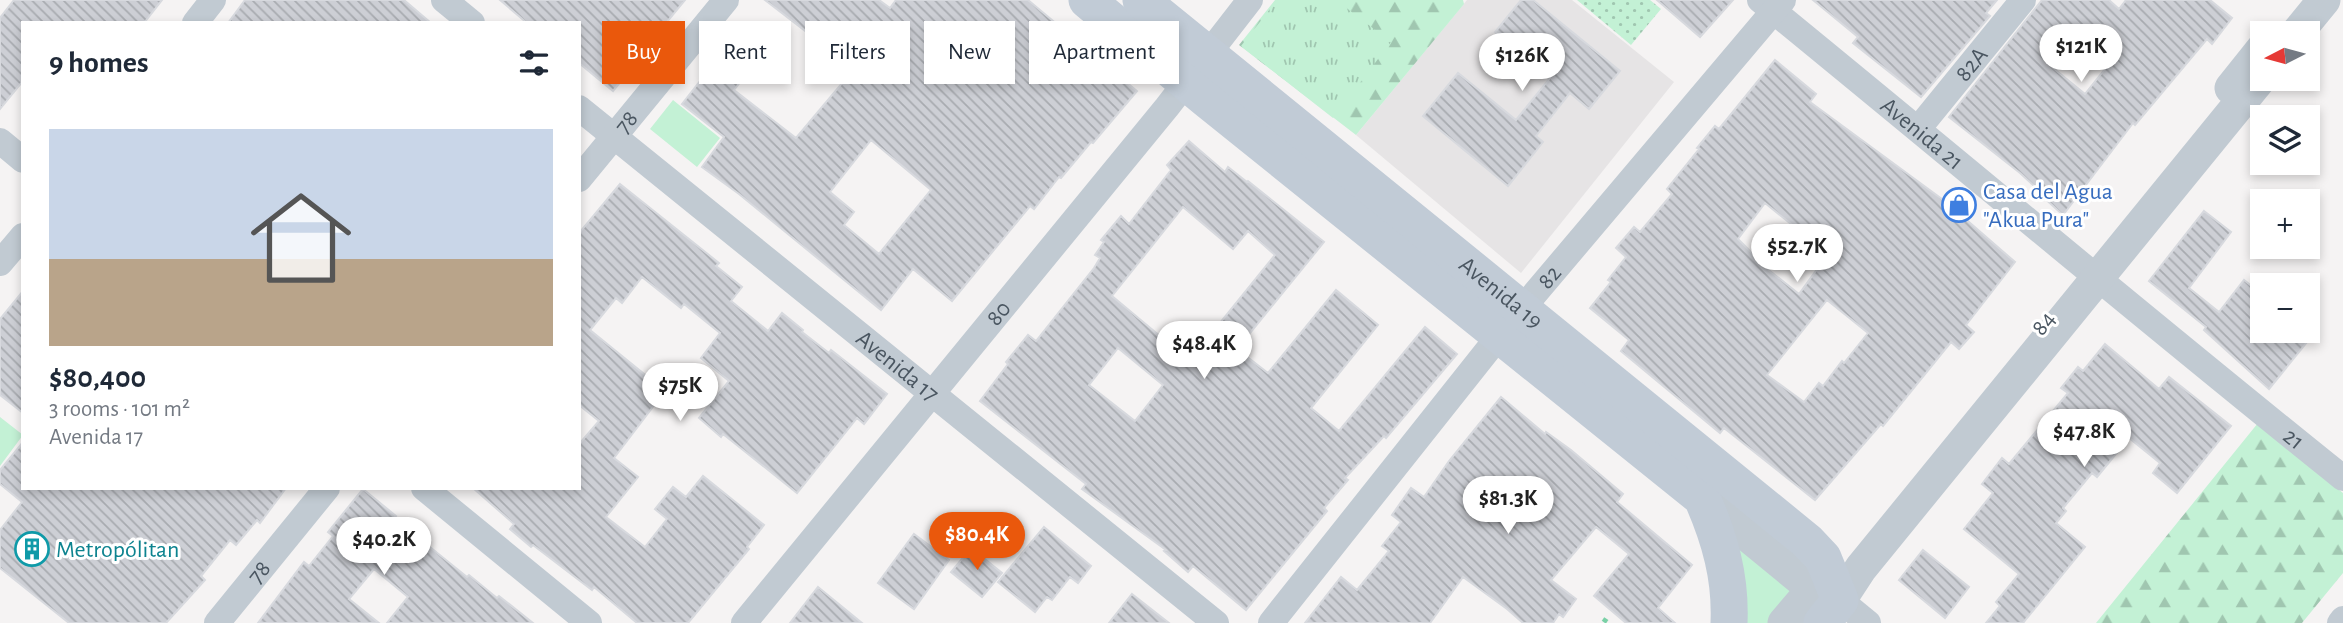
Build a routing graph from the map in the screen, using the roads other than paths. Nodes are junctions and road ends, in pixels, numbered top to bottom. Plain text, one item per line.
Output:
1 (213, 0) edge
2 (444, 0) edge
3 (726, 0) edge
4 (1087, 0) edge
5 (1141, 0) edge
6 (1250, 0) edge
7 (2023, 0) edge
8 (2301, 0) edge
9 (2324, 0) edge
10 (1772, 4) edge
11 (197, 21) edge
12 (470, 21) edge
13 (2284, 21) edge
14 (2307, 21) edge
15 (2250, 65) edge
16 (1197, 68) junction
17 (2250, 90) edge
18 (581, 110) edge
19 (1919, 129) junction
20 (614, 135) junction
21 (0, 141) edge
22 (21, 158) edge
23 (581, 176) edge
24 (21, 238) edge
25 (0, 263) edge
26 (2091, 275) junction
27 (1510, 323) junction
28 (932, 393) junction
29 (2246, 400) joint
30 (2343, 478) edge
31 (325, 490) edge
32 (426, 490) edge
33 (1702, 498) junction
34 (1826, 597) edge
35 (217, 623) edge
36 (589, 623) edge
37 (744, 623) edge
38 (1216, 623) edge
39 (1271, 623) edge
40 (1729, 623) edge
41 (1784, 623) edge
42 (1868, 623) edge

1 - 11 street
2 - 12 street
3 - 20 street, 78
4 - 16 main road, Avenida 19
5 - 16 main road, Avenida 19
6 - 16 street, 80
7 - 19 street, 82A
8 - 13 street
9 - 14 street
10 - 19 street, Avenida 21
10 - 27 street, 82
15 - 26 street, 84
16 - 27 main road, Avenida 19
16 - 28 street, 80
17 - 26 street, 84
18 - 20 street, Avenida 17
19 - 26 street, Avenida 21
20 - 23 street, 78
20 - 28 street, Avenida 17
21 - 22 street
24 - 25 street
26 - 29 street, Avenida 21
26 - 34 street, 84
27 - 33 main road, Avenida 19
27 - 34 main road, Avenida 19
27 - 39 street, 82
28 - 37 street, 80
28 - 38 street, Avenida 17
29 - 30 street, 21
31 - 35 street, 78
32 - 36 street
33 - 34 street
33 - 40 main road, Avenida 19
34 - 41 street, 84
34 - 42 street

